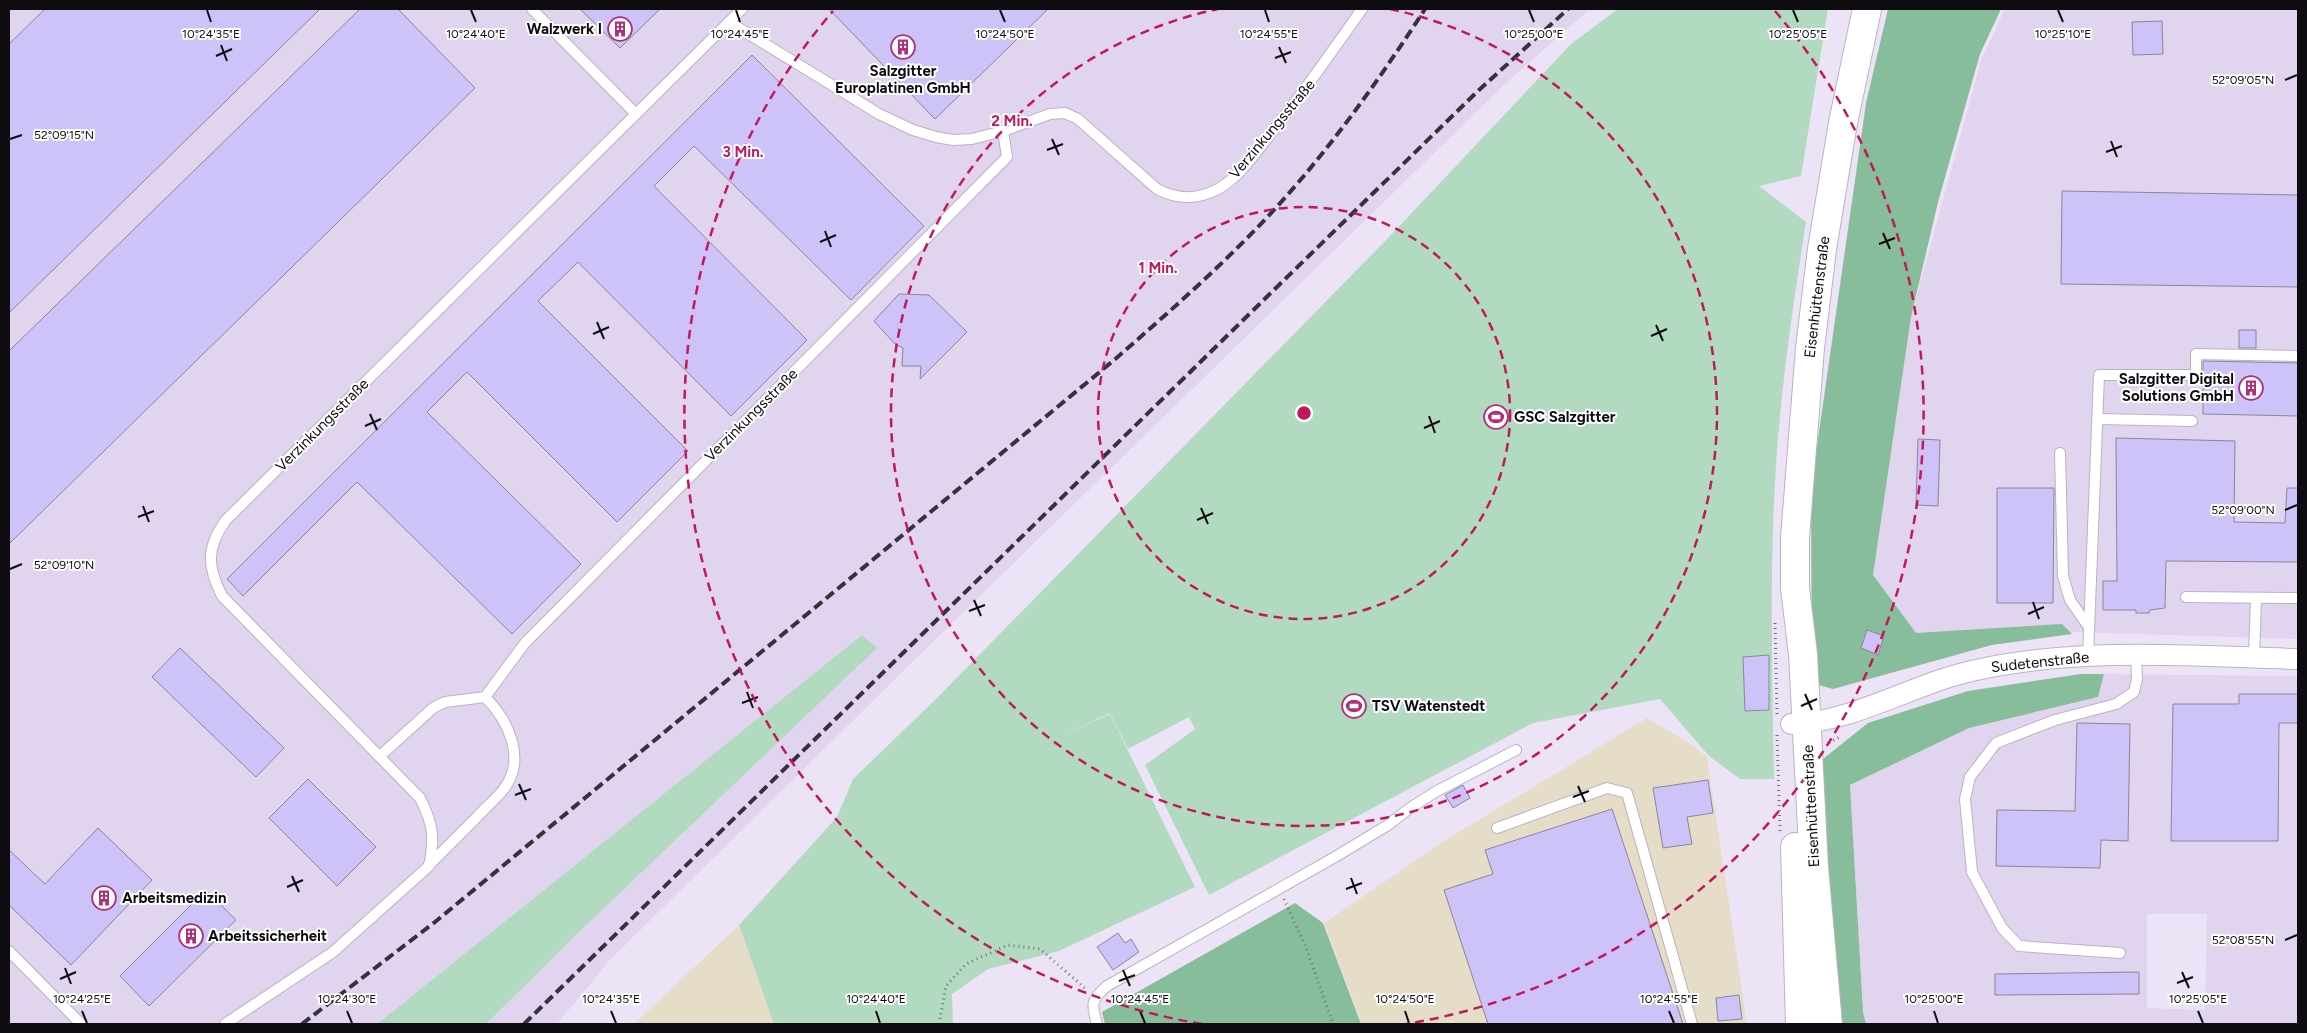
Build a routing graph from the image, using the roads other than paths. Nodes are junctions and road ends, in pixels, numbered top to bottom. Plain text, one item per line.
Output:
1 (532, 9) edge
2 (742, 9) edge
3 (1362, 9) edge
4 (1867, 9) edge
5 (729, 22) junction
6 (636, 114) junction
7 (1004, 132) junction
8 (2298, 356) edge
9 (2099, 419) junction
10 (2192, 420) dead end
11 (2060, 453) dead end
12 (2186, 597) dead end
13 (2256, 598) junction
14 (2298, 598) edge
15 (2088, 626) junction
16 (2088, 656) junction
17 (2136, 656) junction
18 (2254, 658) junction
19 (2298, 659) edge
20 (485, 697) junction
21 (1798, 724) junction
22 (1516, 750) dead end
23 (380, 756) junction
24 (1497, 828) dead end
25 (429, 866) junction
26 (9, 951) edge
27 (2120, 953) dead end
28 (81, 1024) edge
29 (225, 1024) edge
30 (1097, 1024) edge
31 (1692, 1024) edge
32 (1800, 1024) edge
33 (1828, 1024) edge

1 - 6 lane
2 - 5 lane, Verzinkungsstraße
3 - 7 lane, Verzinkungsstraße
4 - 21 street, Eisenhüttenstraße
5 - 6 lane, Verzinkungsstraße
5 - 7 lane, Verzinkungsstraße
6 - 23 lane, Verzinkungsstraße
7 - 20 lane, Verzinkungsstraße
8 - 9 lane
9 - 10 lane
9 - 15 lane
11 - 15 lane
12 - 13 lane
13 - 14 lane
13 - 18 lane
15 - 16 lane
16 - 17 street, Sudetenstraße
16 - 21 street, Sudetenstraße
17 - 18 street, Sudetenstraße
17 - 27 lane
18 - 19 street, Sudetenstraße
20 - 23 lane
20 - 25 lane
21 - 32 street, Eisenhüttenstraße
21 - 33 street, Eisenhüttenstraße
22 - 30 lane
23 - 25 lane, Verzinkungsstraße
24 - 31 lane
25 - 29 lane
26 - 28 lane

